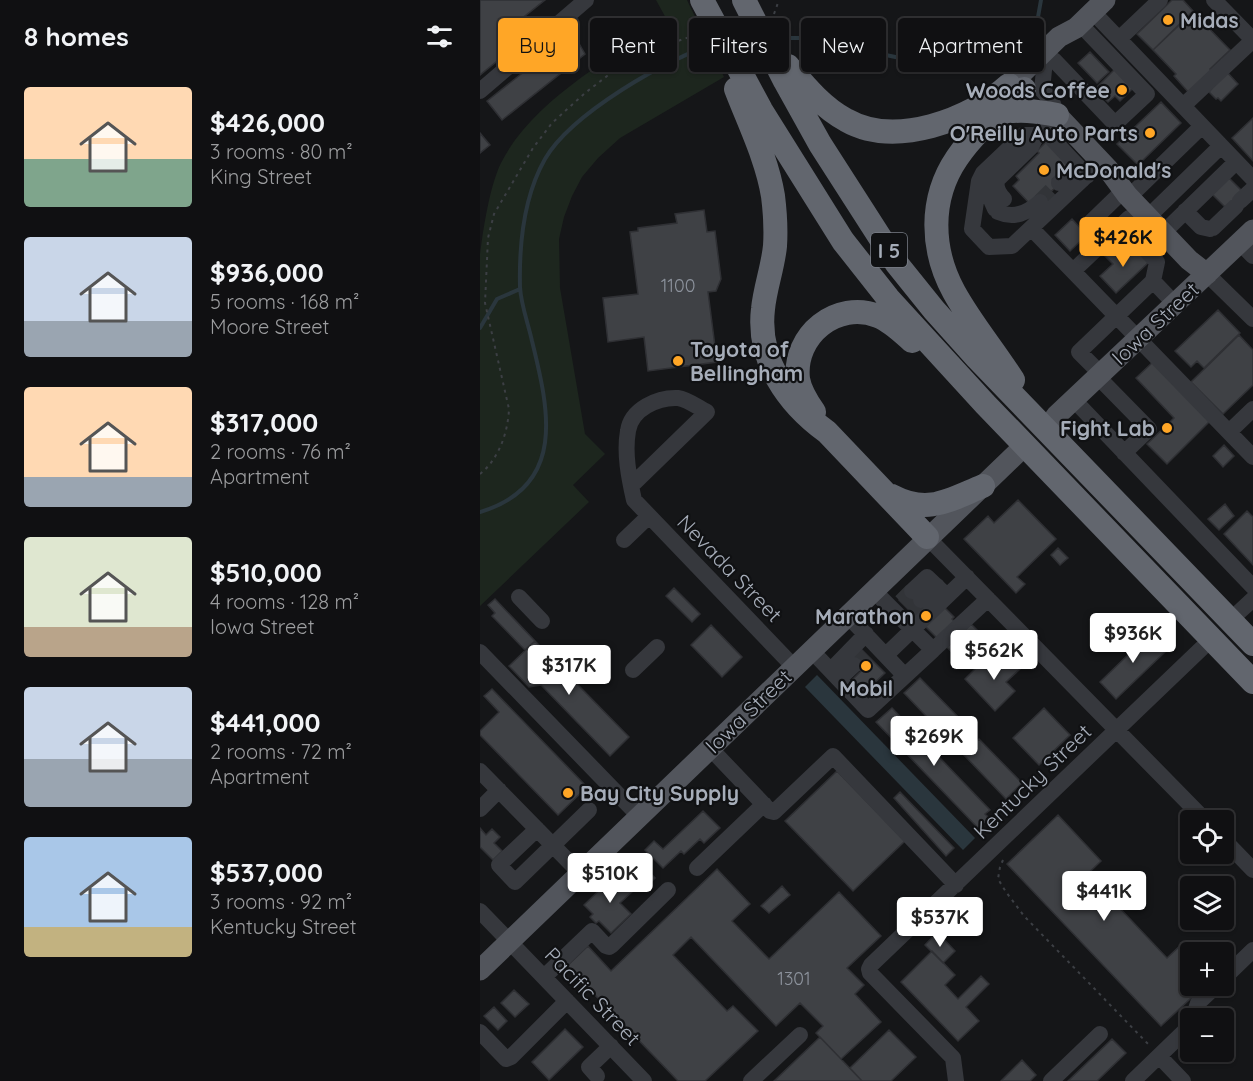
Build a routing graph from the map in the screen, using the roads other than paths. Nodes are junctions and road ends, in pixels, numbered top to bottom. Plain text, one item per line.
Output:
1 (586, 0) edge
2 (701, 0) edge
3 (744, 0) edge
4 (1160, 0) edge
5 (1226, 4) edge
6 (1089, 16) edge
7 (1119, 39) junction
8 (1253, 40) edge
9 (1049, 65) junction
10 (791, 79) junction
11 (1020, 84) junction
12 (480, 92) edge
13 (1183, 106) junction
14 (998, 113) junction
15 (755, 116) junction
16 (1046, 126) junction
17 (1202, 126) junction
18 (1221, 146) junction
19 (1236, 162) junction
20 (1090, 172) junction
21 (1253, 179) edge
22 (1059, 183) tunnel mouth
23 (1253, 189) edge
24 (1040, 202) tunnel mouth
25 (1135, 203) junction
26 (1185, 211) junction
27 (1029, 220) junction
28 (1091, 222) dead end
29 (1122, 225) junction
30 (1163, 233) junction
31 (1249, 243) edge
32 (1073, 271) junction
33 (1207, 274) junction
34 (1153, 281) junction
35 (1175, 304) junction
36 (1117, 316) junction
37 (1253, 319) edge
38 (1139, 339) junction
39 (1099, 375) junction
40 (1020, 397) junction
41 (1073, 399) junction
42 (1253, 409) edge
43 (992, 411) junction
44 (1047, 418) junction
45 (826, 432) junction
46 (1229, 432) junction
47 (1018, 453) dead end
48 (1124, 453) junction
49 (1252, 455) edge
50 (983, 486) junction
51 (632, 493) junction
52 (887, 494) junction
53 (649, 516) junction
54 (927, 537) junction
55 (624, 540) dead end
56 (966, 577) junction
57 (1253, 586) edge
58 (873, 590) junction
59 (942, 591) junction
60 (519, 597) dead end
61 (988, 599) junction
62 (1253, 599) edge
63 (907, 609) junction
64 (1239, 612) dead end
65 (847, 615) junction
66 (542, 621) dead end
67 (1253, 644) edge
68 (657, 647) dead end
69 (1202, 648) dead end
70 (811, 650) junction
71 (870, 650) junction
72 (933, 650) junction
73 (480, 652) edge
74 (794, 667) junction
75 (633, 670) dead end
76 (905, 676) junction
77 (837, 677) junction
78 (1253, 682) edge
79 (1118, 730) junction
80 (710, 748) junction
81 (480, 771) edge
82 (499, 790) junction
83 (764, 804) junction
84 (480, 809) edge
85 (589, 810) dead end
86 (1195, 810) edge
87 (639, 816) junction
88 (537, 829) junction
89 (553, 845) junction
90 (1234, 850) edge
91 (697, 868) dead end
92 (1253, 870) edge
93 (580, 873) junction
94 (956, 885) junction
95 (668, 890) dead end
96 (480, 911) edge
97 (510, 942) junction
98 (1253, 950) edge
99 (1234, 968) edge
100 (480, 970) edge
101 (544, 977) junction
102 (1205, 996) edge
103 (567, 1001) junction
104 (1196, 1008) edge
105 (480, 1032) edge
106 (1100, 1034) dead end
107 (800, 1035) dead end
108 (1180, 1036) edge
109 (611, 1046) junction
110 (1159, 1056) junction
111 (597, 1076) dead end
112 (643, 1081) edge
113 (751, 1081) edge
114 (956, 1081) edge
115 (1051, 1081) edge
116 (1133, 1081) edge
117 (1183, 1081) edge

1 - 12 street
2 - 15 highway
3 - 10 highway
4 - 7 street
5 - 8 street
6 - 7 street
6 - 9 main road
6 - 9 street
6 - 11 main road
7 - 13 street
8 - 13 street
9 - 11 main road
9 - 16 street
10 - 11 highway
10 - 40 highway, I 5
11 - 14 highway
13 - 17 street
14 - 16 highway
14 - 40 highway
15 - 43 highway, I 5
15 - 45 highway
16 - 20 main road
16 - 27 street
16 - 27 street
17 - 18 street
17 - 25 street
18 - 19 street
18 - 25 street
19 - 21 street
19 - 26 street
20 - 22 street
20 - 25 main road
20 - 27 street
23 - 26 street
24 - 27 street
25 - 28 street
25 - 29 street
25 - 30 main road
26 - 30 street
27 - 32 street
29 - 32 street
29 - 34 street
30 - 33 main road
31 - 33 main road, Iowa Street
32 - 36 street
33 - 35 main road, Iowa Street
33 - 37 street
34 - 35 street
34 - 36 street
35 - 38 main road, Iowa Street
36 - 38 street
36 - 39 street
38 - 39 main road, Iowa Street
38 - 46 street
39 - 41 main road, Iowa Street
39 - 48 street
40 - 44 highway
41 - 44 main road, Iowa Street
41 - 48 street
42 - 46 street
43 - 45 highway
43 - 78 highway, I 5
44 - 67 highway
45 - 52 highway
46 - 49 street
47 - 50 main road, Iowa Street
48 - 57 street
50 - 52 highway
50 - 54 main road, Iowa Street
51 - 51 street
51 - 53 street, Nevada Street
52 - 54 highway
53 - 55 street
53 - 74 street, Nevada Street
54 - 56 street
54 - 58 main road, Iowa Street
56 - 59 street
56 - 61 street
58 - 63 street
58 - 65 main road, Iowa Street
59 - 63 street
59 - 63 street
60 - 66 street
61 - 72 street
61 - 79 street
62 - 64 street
63 - 71 street
63 - 72 street
65 - 70 main road, Iowa Street
65 - 71 street
68 - 75 street
69 - 79 street, Kentucky Street
70 - 74 main road, Iowa Street
70 - 77 street
71 - 76 street
71 - 77 street
71 - 77 street
72 - 76 street
73 - 87 street
74 - 80 main road, Iowa Street
76 - 77 street
79 - 86 street
79 - 94 street, Kentucky Street
80 - 83 street
80 - 87 main road, Iowa Street
81 - 82 street
82 - 84 street
82 - 88 street
83 - 91 street
83 - 94 street
85 - 89 street
87 - 93 main road, Iowa Street
88 - 89 street
88 - 89 street
89 - 93 street
90 - 92 street
93 - 97 main road, Iowa Street
94 - 114 street, Kentucky Street
95 - 101 street
96 - 97 street, Pacific Street
97 - 100 main road, Iowa Street
97 - 101 street, Pacific Street
98 - 99 street
101 - 103 street, Pacific Street
102 - 104 street
103 - 105 street
103 - 109 street, Pacific Street
106 - 115 street
107 - 113 street
108 - 110 street
109 - 111 street
109 - 112 street, Pacific Street
110 - 116 street
110 - 117 street

